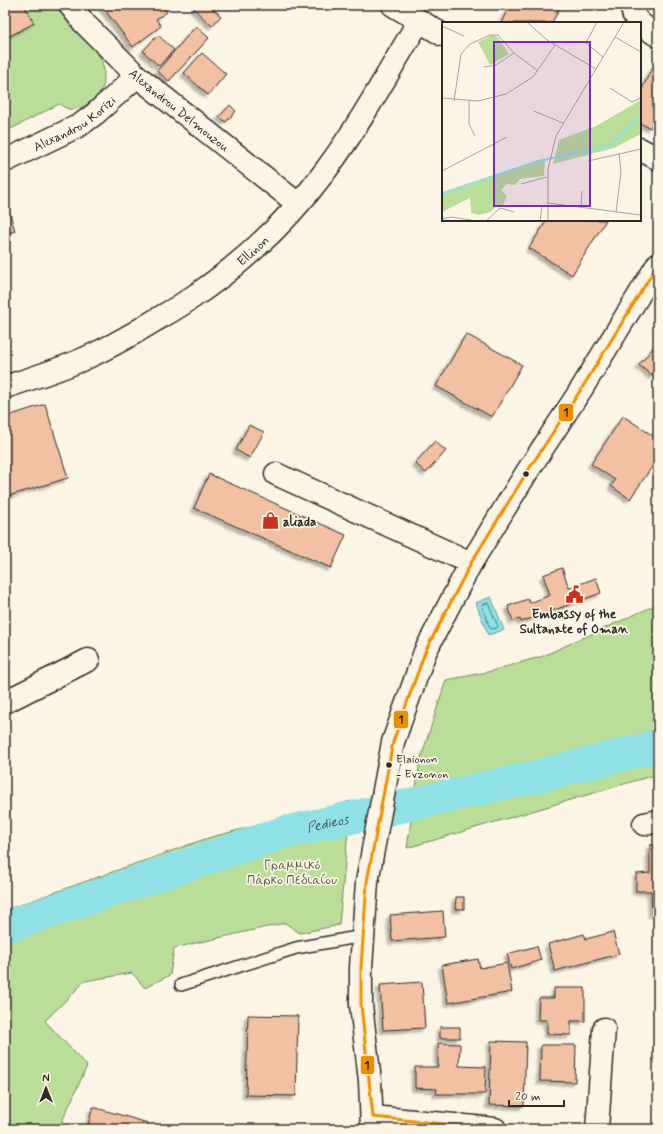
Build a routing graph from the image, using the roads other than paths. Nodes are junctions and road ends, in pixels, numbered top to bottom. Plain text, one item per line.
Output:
1 (70, 5) edge
2 (393, 5) edge
3 (632, 5) edge
4 (419, 21) junction
5 (639, 22) edge
6 (641, 24) edge
7 (442, 34) edge
8 (658, 36) edge
9 (137, 76) junction
10 (641, 150) edge
11 (658, 159) edge
12 (5, 161) edge
13 (298, 204) junction
14 (658, 264) edge
15 (5, 387) edge
16 (276, 474) dead end
17 (471, 563) junction
18 (88, 660) dead end
19 (5, 702) edge
20 (363, 936) junction
21 (181, 985) dead end
22 (604, 1029) dead end
23 (372, 1123) edge
24 (494, 1129) edge
25 (597, 1129) edge

1 - 9 street, Alexandrou Delmouzou
2 - 4 street
3 - 5 street
4 - 7 street
4 - 13 street, Ellinon
6 - 8 street
9 - 12 street, Alexandrou Korizi
9 - 13 street, Alexandrou Delmouzou
10 - 11 street
13 - 15 street, Ellinon
14 - 17 street
16 - 17 street
17 - 20 street
18 - 19 street
20 - 21 lane
20 - 23 street
22 - 25 street
23 - 24 street

